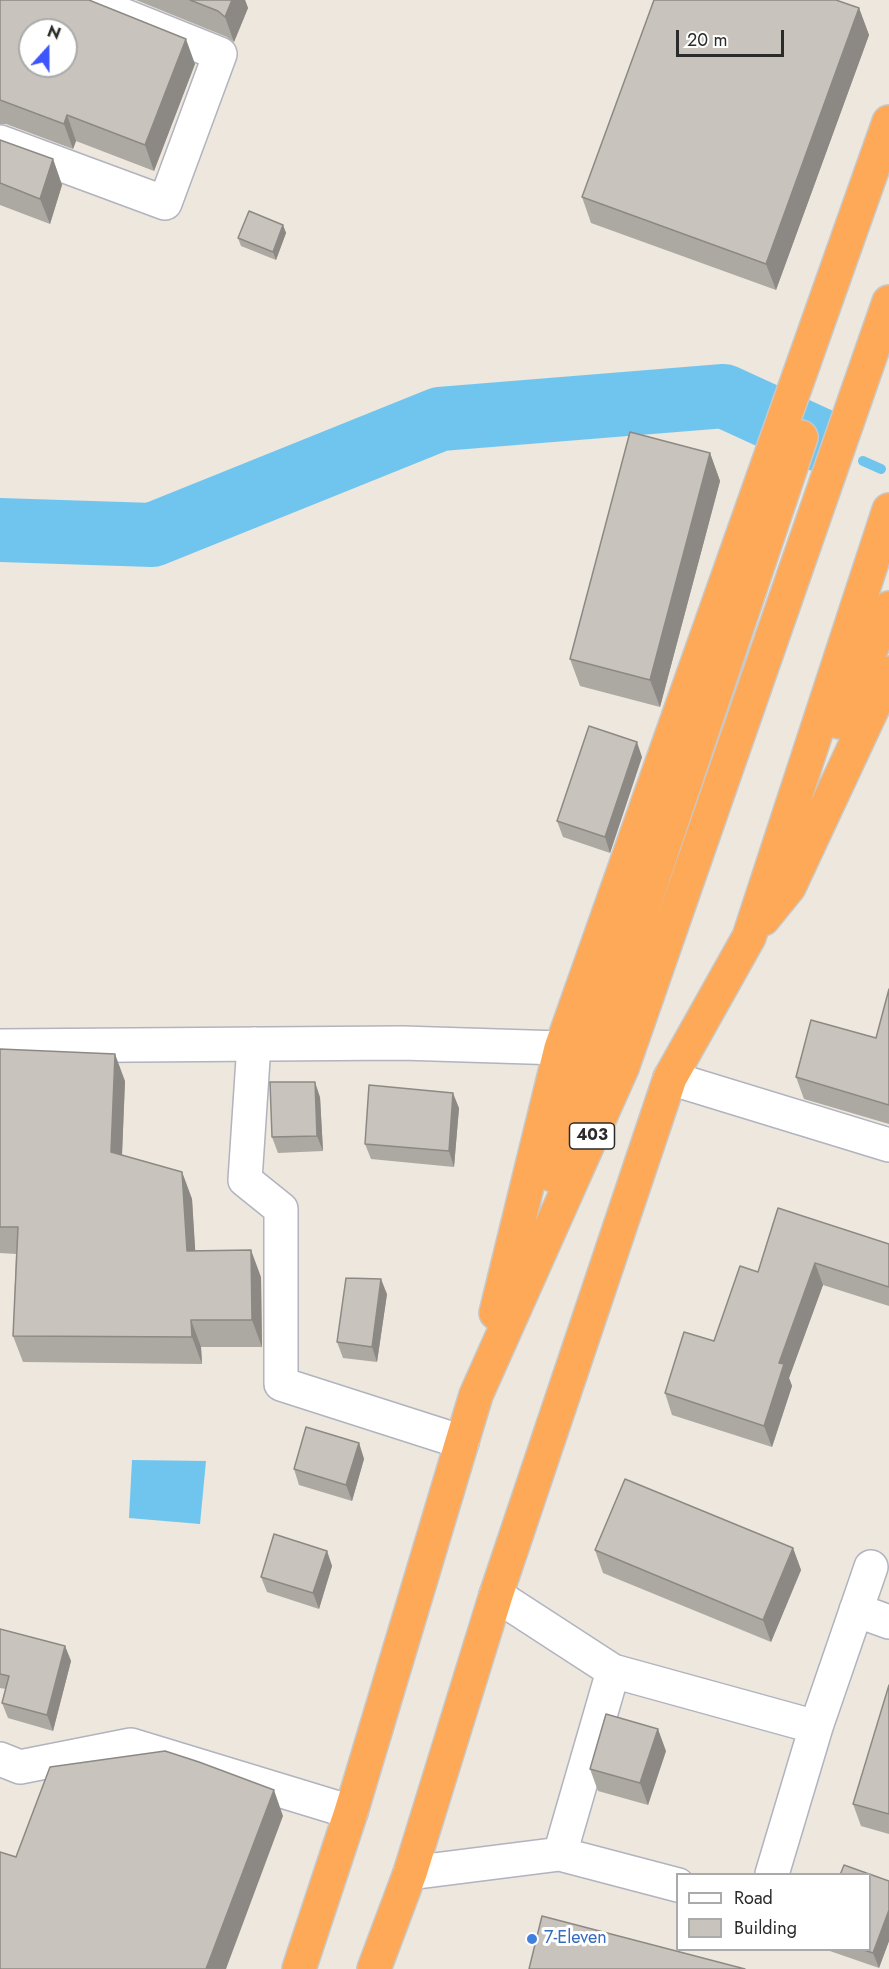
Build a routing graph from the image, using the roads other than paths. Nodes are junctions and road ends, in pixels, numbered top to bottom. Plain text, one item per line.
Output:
1 (85, 0) edge
2 (889, 122) edge
3 (0, 142) edge
4 (889, 174) edge
5 (889, 302) edge
6 (889, 510) edge
7 (889, 608) edge
8 (889, 673) edge
9 (759, 905) junction
10 (749, 937) junction
11 (254, 1044) junction
12 (0, 1046) edge
13 (561, 1048) junction
14 (670, 1078) junction
15 (889, 1145) edge
16 (476, 1395) junction
17 (462, 1442) junction
18 (871, 1567) dead end
19 (496, 1595) junction
20 (856, 1610) junction
21 (889, 1622) edge
22 (613, 1671) junction
23 (816, 1727) junction
24 (0, 1759) edge
25 (351, 1812) junction
26 (560, 1854) junction
27 (410, 1873) junction
28 (773, 1873) edge
29 (676, 1884) edge
30 (299, 1969) edge
31 (374, 1969) edge

1 - 3 street
2 - 13 highway
4 - 16 highway
5 - 16 highway, 403
6 - 9 highway
7 - 9 highway
8 - 10 highway
9 - 10 highway
10 - 14 highway
11 - 12 street
11 - 13 street
11 - 17 street
13 - 16 highway
14 - 15 street
14 - 19 highway
16 - 17 highway, 403
17 - 25 highway, 403
18 - 20 street
19 - 22 street
19 - 27 highway
20 - 21 street
20 - 23 street
22 - 23 street
22 - 26 street
23 - 28 street
24 - 25 street
25 - 30 highway, 403
26 - 27 street
26 - 29 street
27 - 31 highway

